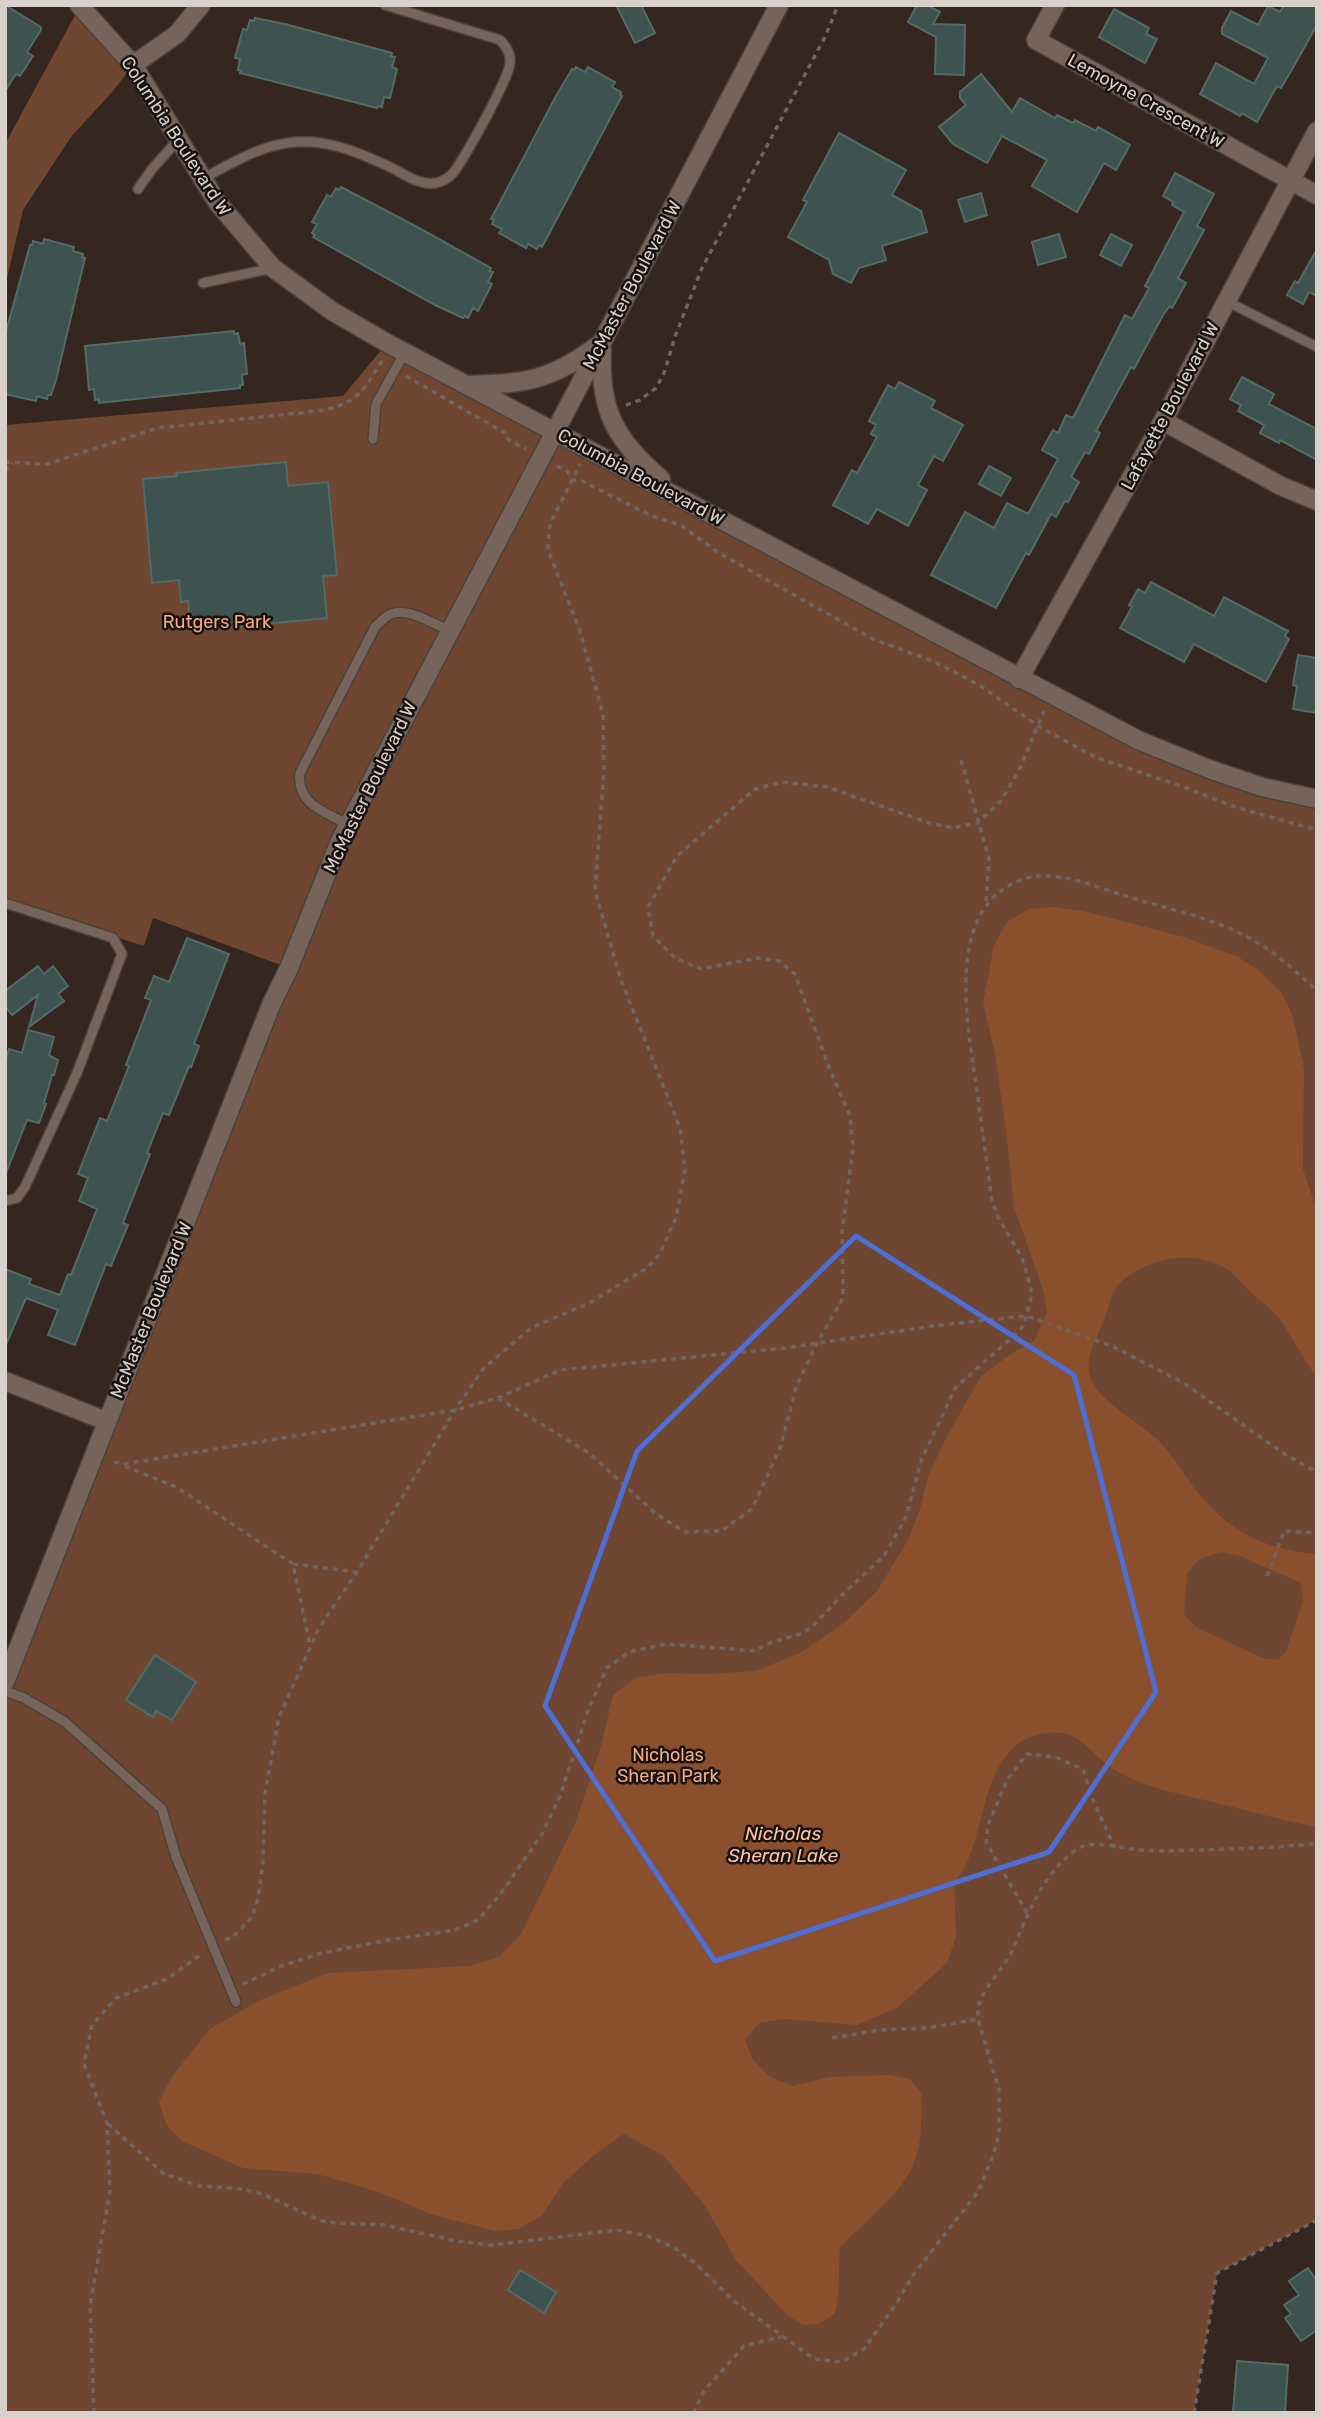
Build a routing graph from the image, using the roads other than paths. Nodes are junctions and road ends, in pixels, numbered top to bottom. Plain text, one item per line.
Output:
1 (79, 5) edge
2 (201, 5) edge
3 (385, 5) edge
4 (779, 5) edge
5 (1055, 5) edge
6 (133, 65) junction
7 (1317, 131) edge
8 (179, 139) junction
9 (203, 179) junction
10 (1290, 181) junction
11 (138, 189) dead end
12 (1317, 195) edge
13 (273, 268) junction
14 (202, 283) dead end
15 (1226, 301) junction
16 (603, 342) junction
17 (1317, 347) edge
18 (405, 352) junction
19 (467, 385) junction
20 (1163, 421) junction
21 (555, 432) junction
22 (373, 439) dead end
23 (685, 500) junction
24 (1317, 500) edge
25 (450, 631) junction
26 (1019, 679) junction
27 (1317, 799) edge
28 (349, 825) junction
29 (5, 903) edge
30 (5, 1201) edge
31 (5, 1381) edge
32 (106, 1421) junction
33 (5, 1682) edge
34 (5, 1690) edge
35 (236, 2002) dead end

1 - 6 street, Columbia Boulevard W
2 - 6 street
3 - 9 lane
4 - 16 street, McMaster Boulevard W
5 - 10 street, Lemoyne Crescent W
6 - 8 street, Columbia Boulevard W
7 - 10 street, Lafayette Boulevard W
8 - 9 street, Columbia Boulevard W
8 - 11 lane
9 - 13 street, Columbia Boulevard W
10 - 12 street
10 - 15 street, Lafayette Boulevard W
13 - 14 lane
13 - 18 street, Columbia Boulevard W
15 - 17 lane
15 - 20 street, Lafayette Boulevard W
16 - 19 street
16 - 21 street, McMaster Boulevard W
16 - 23 street
18 - 19 street, Columbia Boulevard W
18 - 22 lane
19 - 21 street, Columbia Boulevard W
20 - 24 street
20 - 26 street, Lafayette Boulevard W
21 - 23 street, Columbia Boulevard W
21 - 25 street, McMaster Boulevard W
23 - 26 street, Columbia Boulevard W
25 - 28 street, McMaster Boulevard W
25 - 28 lane
26 - 27 street, Columbia Boulevard W
28 - 32 street, McMaster Boulevard W
29 - 30 lane
31 - 32 street
32 - 33 street, McMaster Boulevard W
34 - 35 lane

